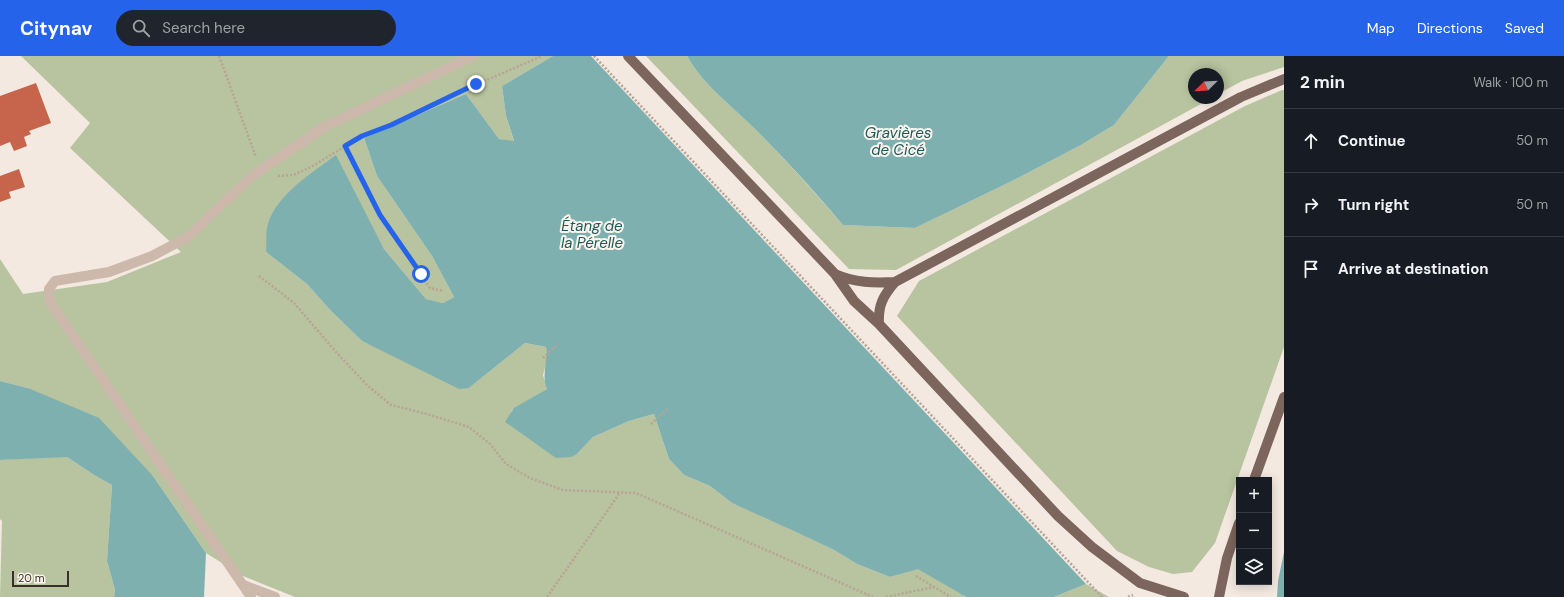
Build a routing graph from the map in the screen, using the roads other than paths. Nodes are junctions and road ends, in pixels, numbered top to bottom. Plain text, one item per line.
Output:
1 (473, 56) edge
2 (628, 56) edge
3 (1284, 79) edge
4 (835, 274) junction
5 (896, 282) junction
6 (879, 324) junction
7 (1284, 397) edge
8 (1255, 477) edge
9 (1236, 532) edge
10 (243, 585) junction
11 (251, 597) edge
12 (275, 597) edge
13 (1184, 597) edge
14 (1219, 597) edge

1 - 10 street
2 - 4 main road
3 - 5 main road
4 - 5 main road
4 - 6 main road
5 - 6 main road
6 - 13 main road
7 - 8 main road
9 - 14 main road
10 - 11 street
10 - 12 street

